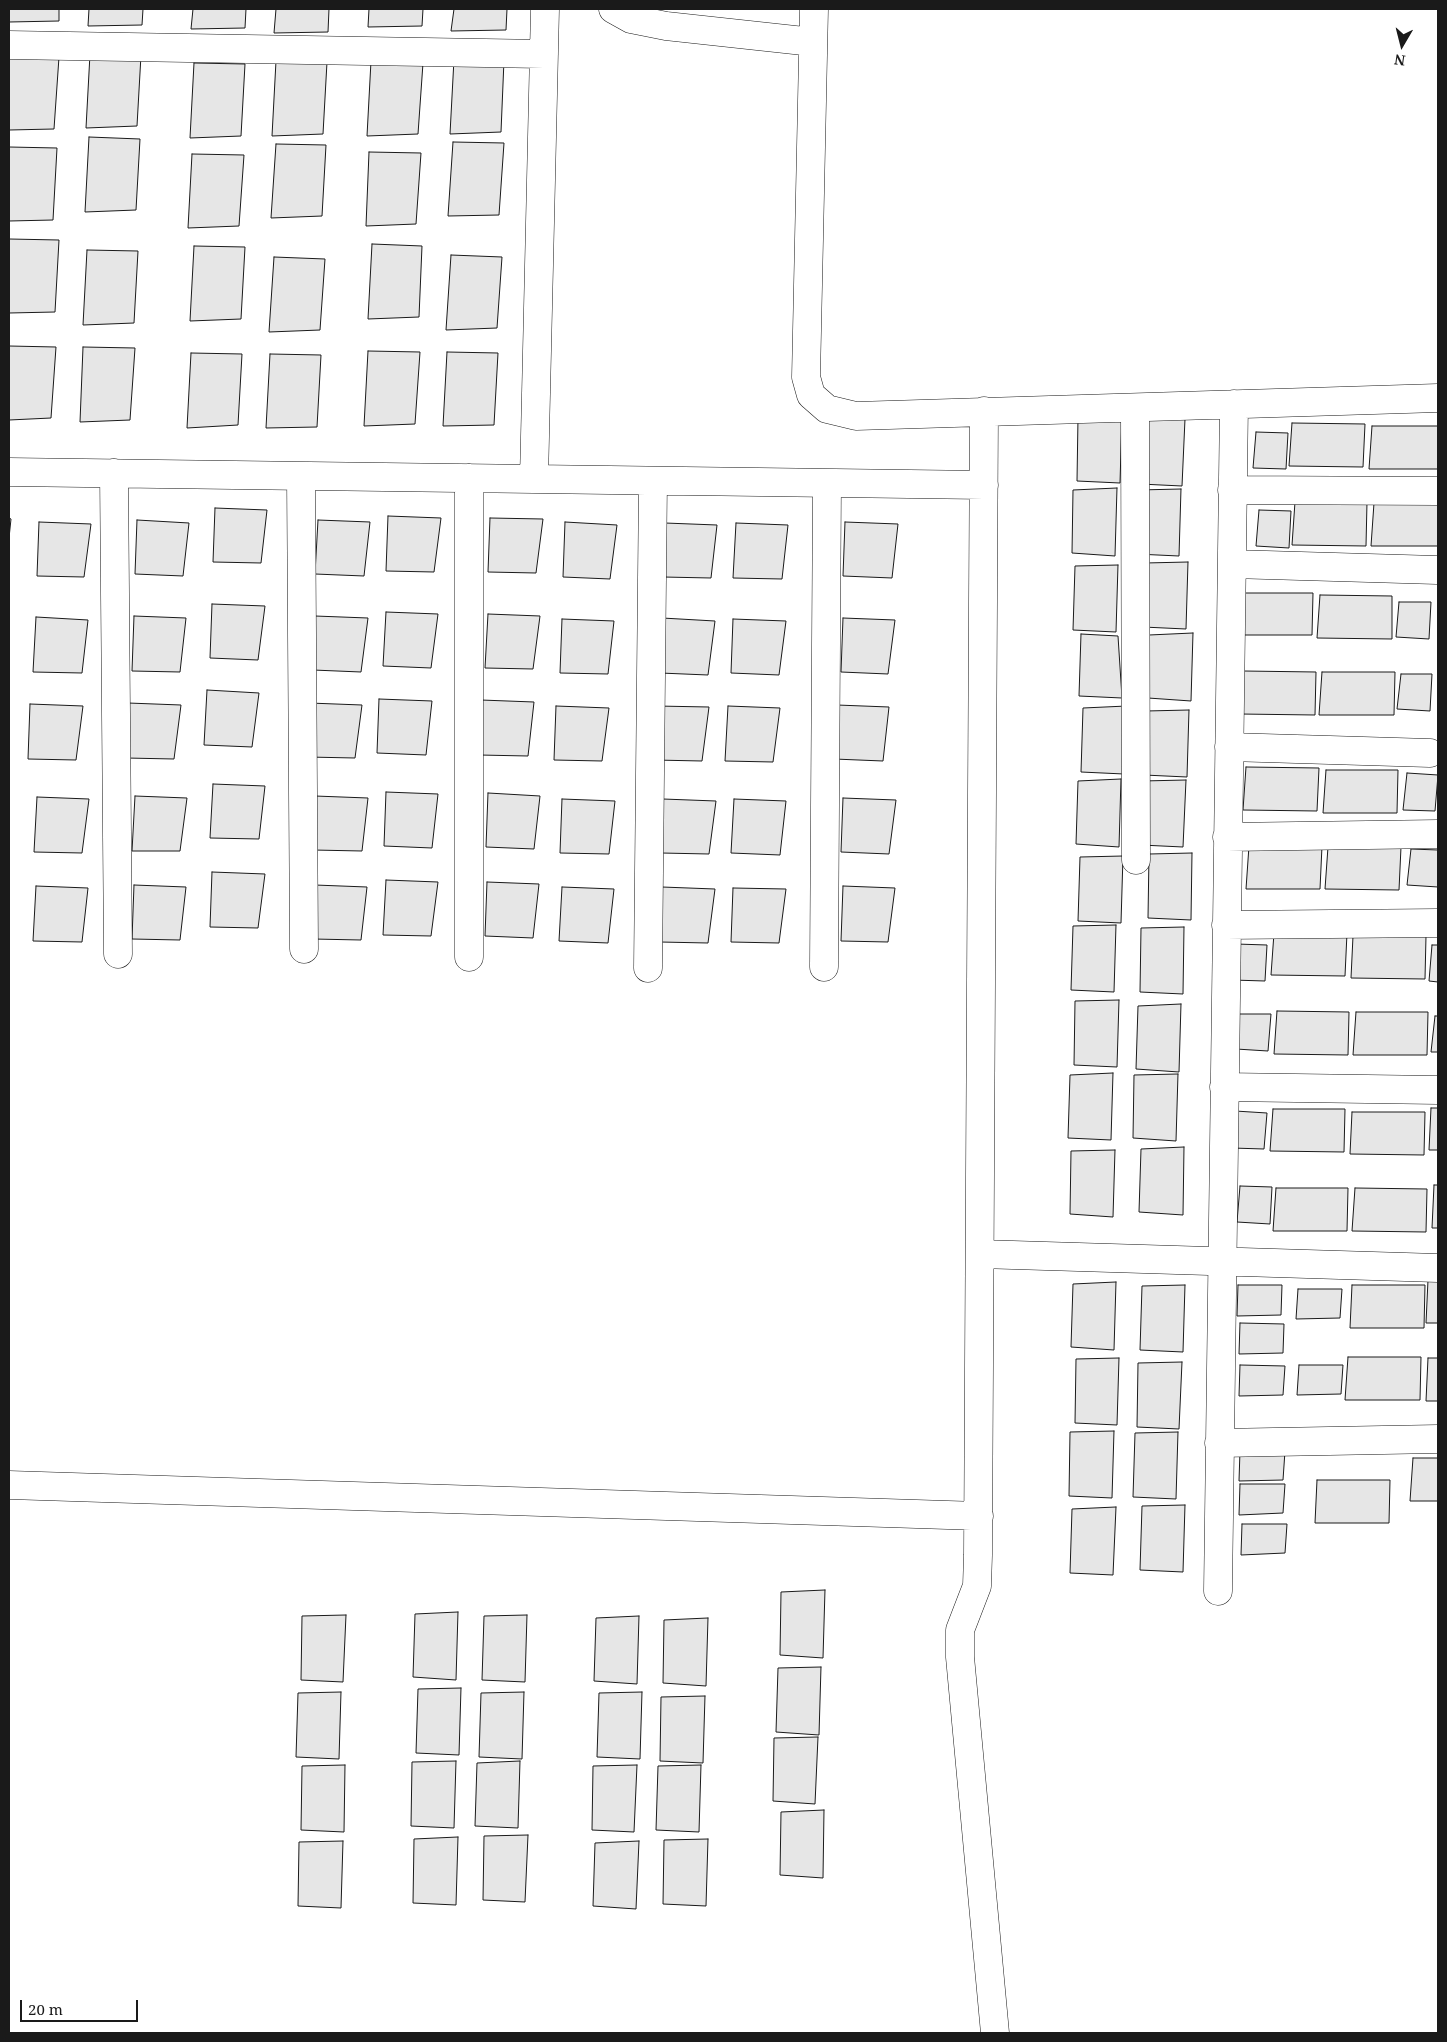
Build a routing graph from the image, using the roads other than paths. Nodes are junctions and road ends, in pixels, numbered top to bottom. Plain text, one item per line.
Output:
1 (545, 9) edge
2 (612, 9) edge
3 (814, 9) edge
4 (813, 42) junction
5 (9, 45) edge
6 (544, 54) junction
7 (1438, 398) edge
8 (1234, 404) junction
9 (1135, 408) junction
10 (984, 411) junction
11 (9, 472) edge
12 (114, 474) junction
13 (301, 476) junction
14 (469, 478) junction
15 (534, 479) junction
16 (653, 480) junction
17 (827, 483) junction
18 (984, 485) junction
19 (1232, 490) junction
20 (1438, 490) edge
21 (1232, 564) junction
22 (1437, 570) dead end
23 (1229, 747) junction
24 (1430, 753) dead end
25 (1438, 834) edge
26 (1228, 836) junction
27 (1136, 860) dead end
28 (1438, 923) edge
29 (1226, 925) junction
30 (304, 949) dead end
31 (118, 954) dead end
32 (469, 957) dead end
33 (824, 967) dead end
34 (648, 968) dead end
35 (1224, 1087) junction
36 (1438, 1090) edge
37 (980, 1254) junction
38 (1221, 1261) junction
39 (1438, 1268) edge
40 (1438, 1439) edge
41 (1220, 1443) junction
42 (9, 1485) edge
43 (979, 1516) junction
44 (1218, 1591) dead end
45 (995, 2033) edge

1 - 6 street
2 - 4 street
3 - 4 street
4 - 10 street
5 - 6 street
6 - 15 street
7 - 8 street
8 - 9 street
8 - 19 street
9 - 10 street
9 - 27 street
10 - 18 street
11 - 12 street
12 - 13 street
12 - 31 street
13 - 14 street
13 - 30 street
14 - 15 street
14 - 32 street
15 - 16 street
16 - 17 street
16 - 34 street
17 - 18 street
17 - 33 street
18 - 37 street
19 - 20 street
19 - 21 street
21 - 22 street
21 - 23 street
23 - 24 street
23 - 26 street
25 - 26 street
26 - 29 street
28 - 29 street
29 - 35 street
35 - 36 street
35 - 38 street
37 - 38 street
37 - 43 street
38 - 39 street
38 - 41 street
40 - 41 street
41 - 44 street
42 - 43 street
43 - 45 street

